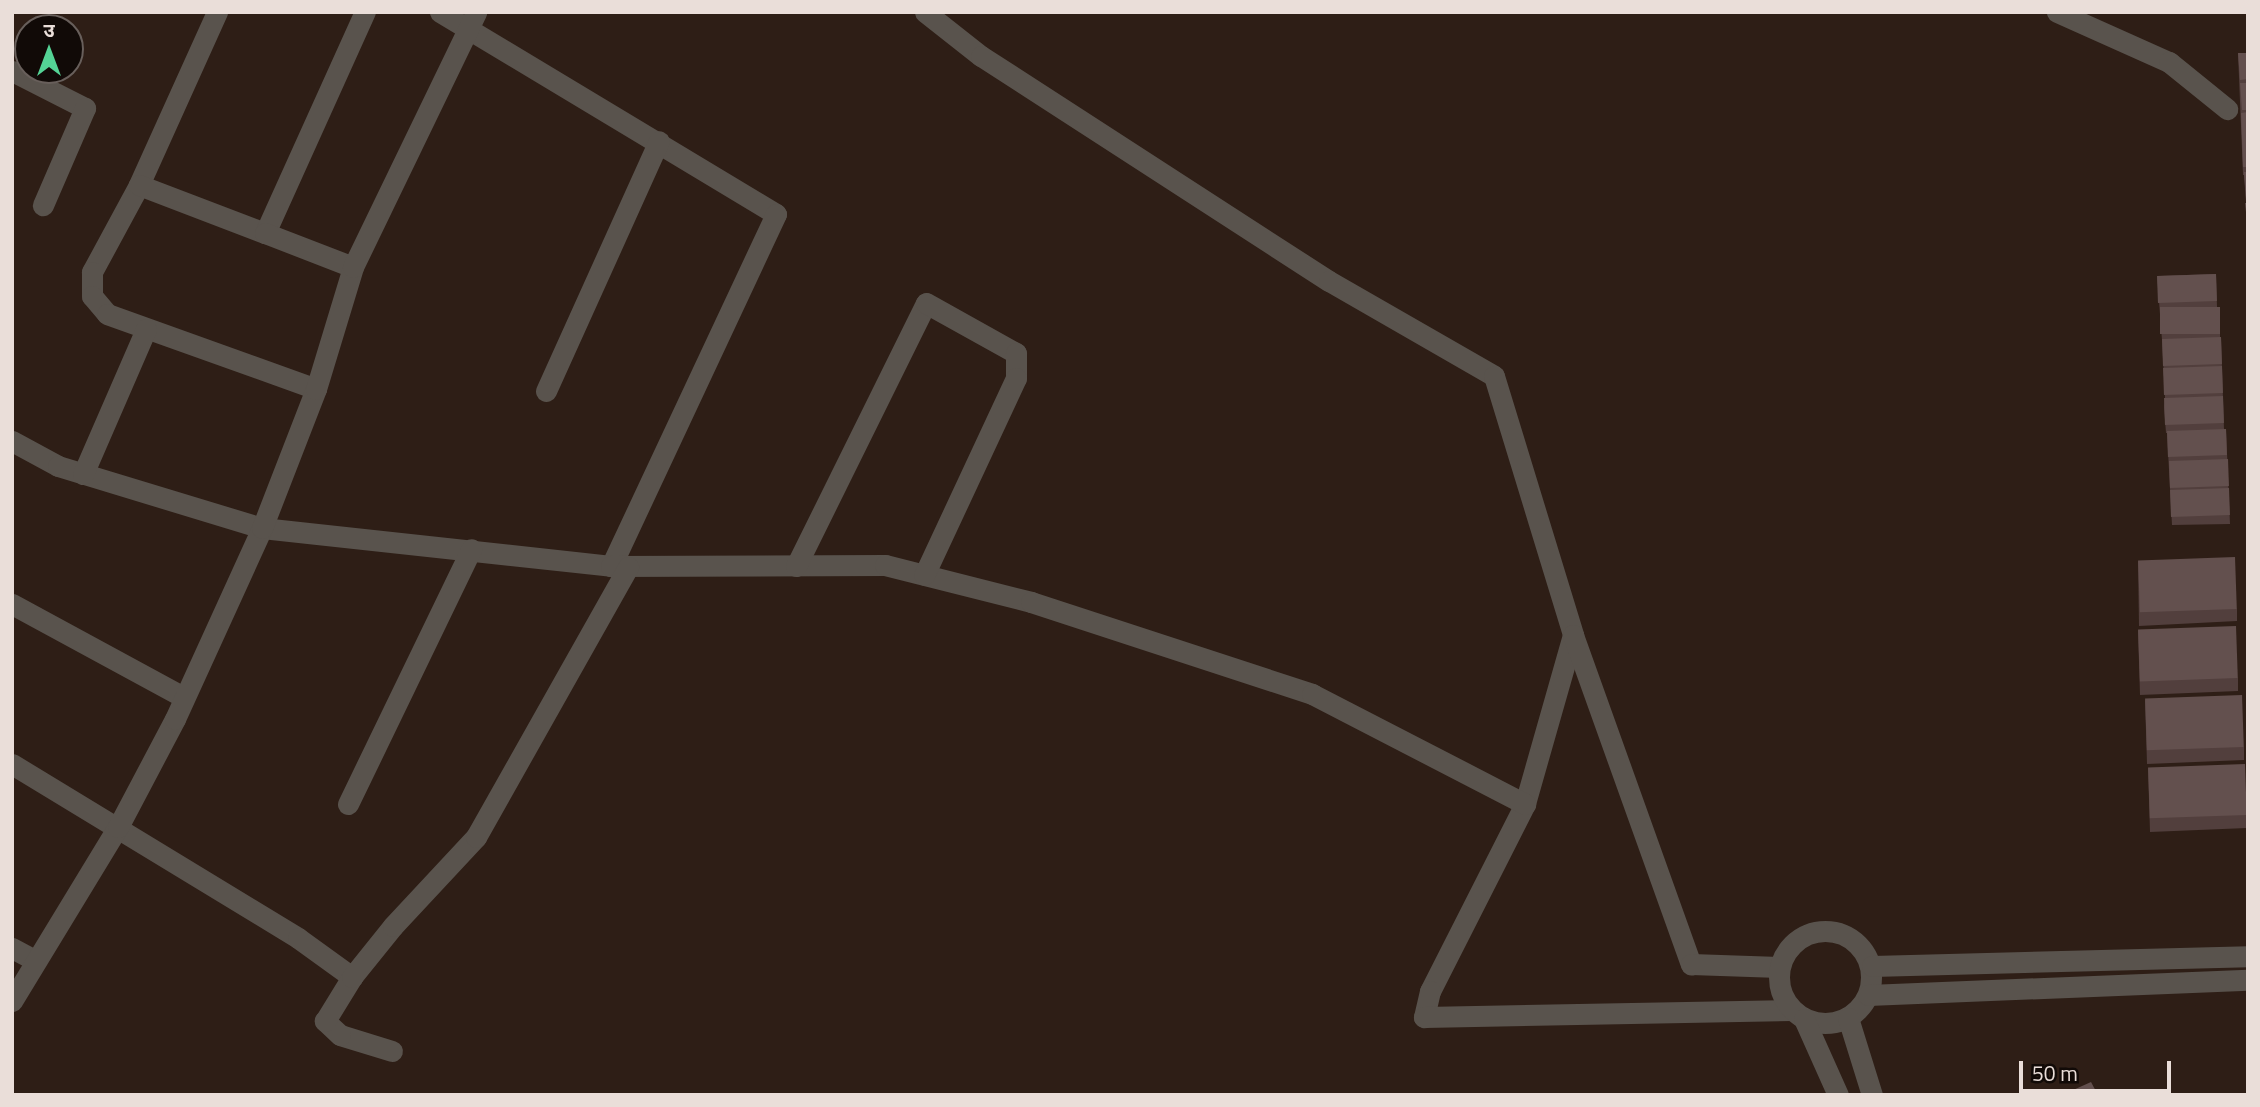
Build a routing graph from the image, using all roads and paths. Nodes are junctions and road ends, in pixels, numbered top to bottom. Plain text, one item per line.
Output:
1 (218, 12) edge
2 (365, 12) edge
3 (440, 12) edge
4 (925, 12) edge
5 (2057, 12) edge
6 (472, 19) edge
7 (12, 71) edge
8 (2227, 109) dead end
9 (659, 141) junction
10 (139, 185) junction
11 (43, 205) dead end
12 (265, 233) junction
13 (353, 267) junction
14 (146, 329) junction
15 (316, 389) junction
16 (546, 391) dead end
17 (12, 441) edge
18 (83, 474) junction
19 (262, 528) junction
20 (471, 549) junction
21 (796, 566) junction
22 (620, 567) junction
23 (924, 575) junction
24 (12, 604) edge
25 (1573, 635) junction
26 (183, 697) junction
27 (12, 764) edge
28 (348, 804) dead end
29 (1525, 804) junction
30 (118, 827) junction
31 (12, 948) edge
32 (2248, 956) edge
33 (36, 961) junction
34 (1872, 966) junction
35 (1779, 967) junction
36 (352, 977) junction
37 (2248, 980) edge
38 (1868, 995) junction
39 (12, 1001) edge
40 (1797, 1014) junction
41 (1848, 1018) junction
42 (392, 1051) dead end
43 (1838, 1095) edge
44 (1871, 1095) edge

1 - 10 street
2 - 12 street
3 - 6 street
4 - 25 street
5 - 8 street
6 - 9 street
6 - 13 street
7 - 11 street
9 - 16 street
9 - 22 street
10 - 12 street
10 - 14 street
12 - 13 street
13 - 15 street
14 - 15 street
14 - 18 street
15 - 19 street
17 - 18 street
18 - 19 street
19 - 20 street
19 - 26 street
20 - 22 street
20 - 28 street
21 - 22 street
21 - 23 street
21 - 23 street
22 - 36 street
23 - 29 street
24 - 26 street
25 - 29 street
25 - 35 street
26 - 30 street
27 - 30 street
29 - 40 street
30 - 33 street
30 - 36 street
31 - 33 street
32 - 34 street
33 - 39 street
34 - 35 street
34 - 38 street
35 - 40 street
36 - 42 street
37 - 38 street
38 - 41 street
40 - 41 street
40 - 43 street
41 - 44 street

